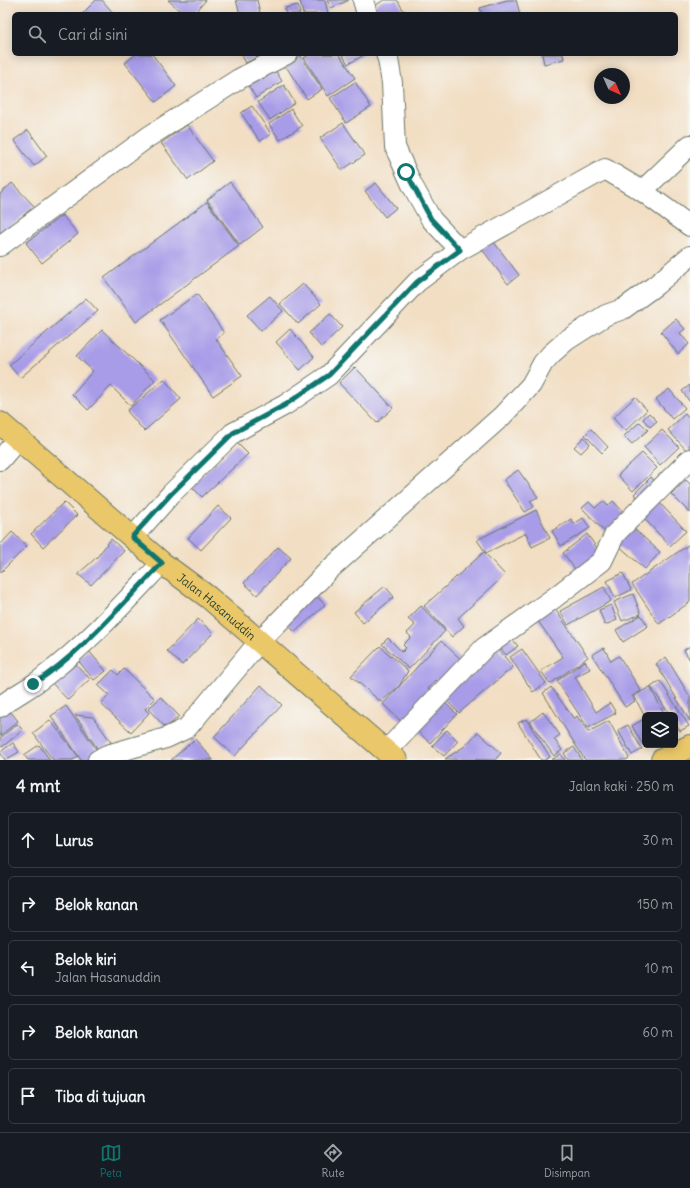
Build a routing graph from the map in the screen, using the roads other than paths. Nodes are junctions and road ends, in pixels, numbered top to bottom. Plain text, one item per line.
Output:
1 (283, 56) edge
2 (387, 56) edge
3 (690, 145) edge
4 (642, 191) junction
5 (690, 226) edge
6 (0, 246) edge
7 (460, 250) junction
8 (690, 256) edge
9 (0, 423) edge
10 (18, 439) junction
11 (690, 459) edge
12 (0, 460) edge
13 (132, 537) junction
14 (162, 563) junction
15 (259, 642) junction
16 (0, 707) edge
17 (690, 746) edge
18 (391, 755) edge
19 (98, 760) edge
20 (662, 760) edge

1 - 6 street
2 - 7 street
3 - 4 street
4 - 5 street
4 - 7 street
7 - 13 street
8 - 15 street
9 - 10 main road, Jalan Hasanuddin
10 - 12 street
10 - 13 main road, Jalan Hasanuddin
11 - 18 street
13 - 14 main road, Jalan Hasanuddin
14 - 15 main road, Jalan Hasanuddin
14 - 16 street
15 - 18 main road, Jalan Hasanuddin
15 - 19 street
17 - 20 main road

